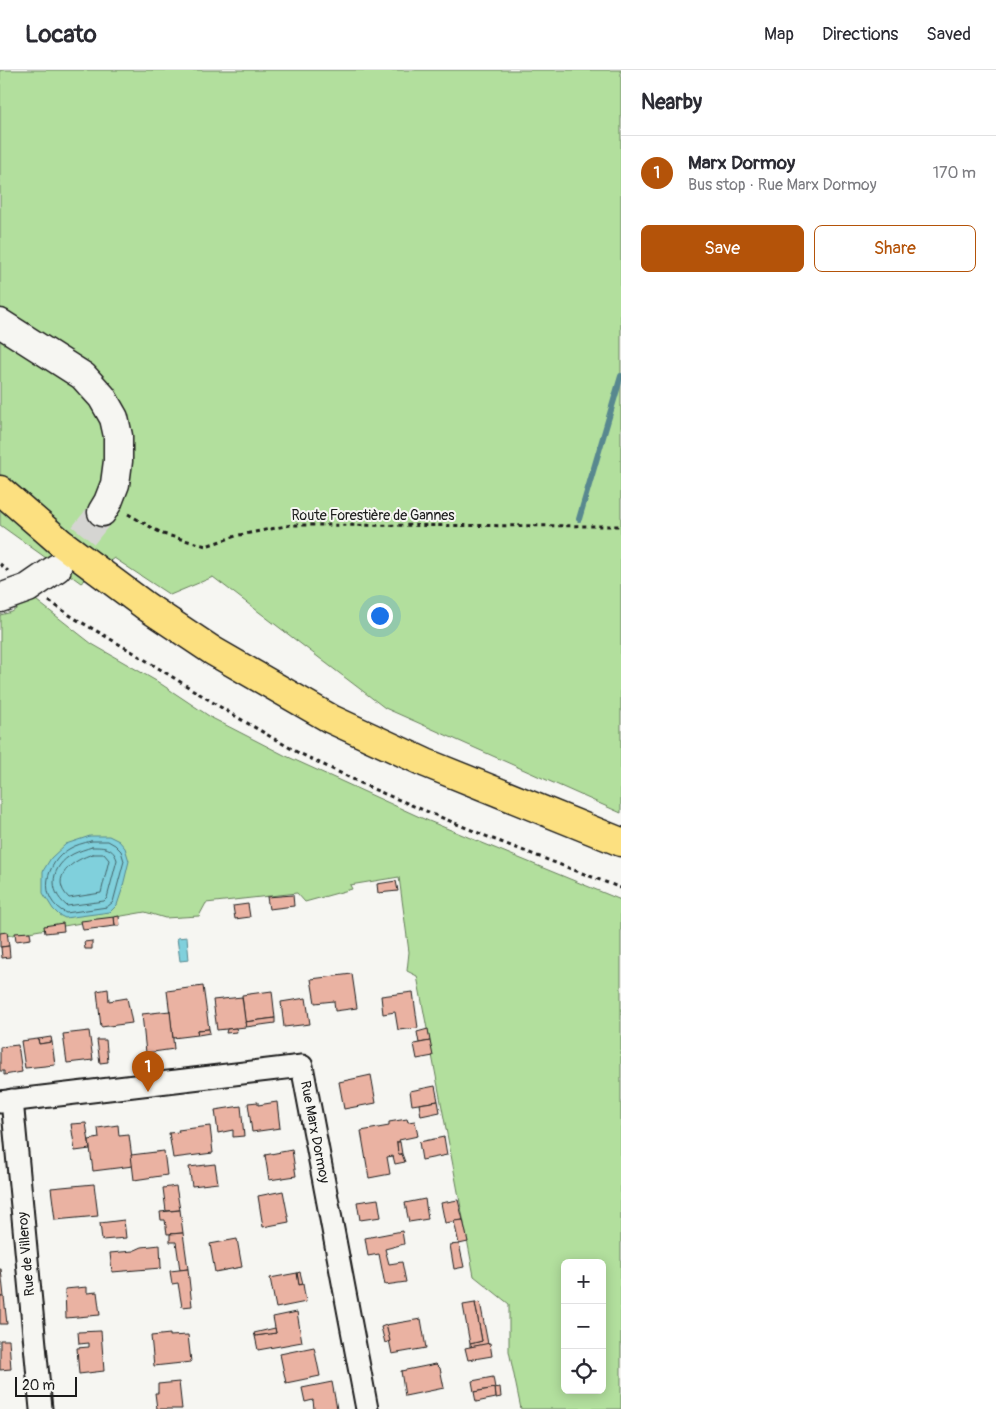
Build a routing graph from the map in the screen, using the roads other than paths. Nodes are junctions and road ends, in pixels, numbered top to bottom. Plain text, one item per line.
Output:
1 (0, 323) edge
2 (0, 490) edge
3 (105, 507) tunnel mouth
4 (57, 568) tunnel mouth
5 (0, 598) edge
6 (621, 842) edge
7 (6, 1101) edge
8 (41, 1409) edge
9 (367, 1409) edge

1 - 3 main road
2 - 6 main road
4 - 5 main road
7 - 8 street, Rue de Villeroy
7 - 9 street, Rue Marx Dormoy

